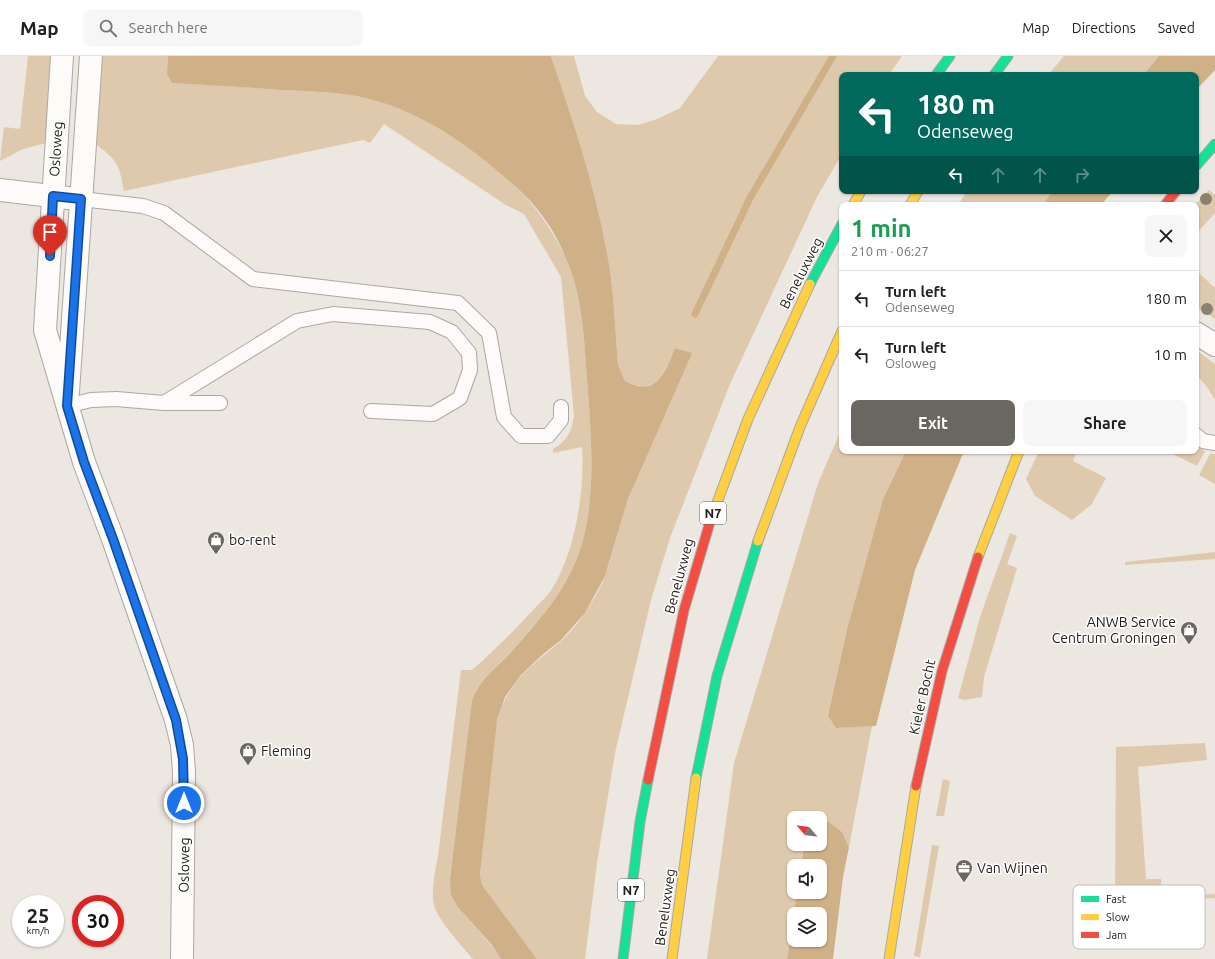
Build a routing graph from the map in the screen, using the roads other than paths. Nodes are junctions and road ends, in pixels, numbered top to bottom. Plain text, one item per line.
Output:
1 (62, 56) edge
2 (91, 56) edge
3 (943, 56) edge
4 (950, 56) edge
5 (1008, 56) edge
6 (934, 72) edge
7 (938, 72) edge
8 (996, 72) edge
9 (1215, 144) edge
10 (1199, 163) edge
11 (0, 190) edge
12 (1174, 194) edge
13 (53, 196) junction
14 (81, 199) junction
15 (1167, 202) edge
16 (839, 230) edge
17 (1199, 335) edge
18 (839, 338) edge
19 (1215, 345) edge
20 (164, 403) junction
21 (220, 403) dead end
22 (67, 406) junction
23 (561, 407) dead end
24 (371, 411) dead end
25 (1199, 438) edge
26 (1215, 443) edge
27 (1017, 454) edge
28 (182, 959) edge
29 (623, 959) edge
30 (672, 959) edge
31 (889, 959) edge

1 - 13 street, Osloweg
2 - 14 street, Osloweg
3 - 6 main road
4 - 7 main road
5 - 8 main road
9 - 10 main road
11 - 13 street
12 - 15 main road
13 - 14 street
13 - 22 street, Osloweg
14 - 22 street, Osloweg
14 - 23 lane
16 - 29 main road, Beneluxweg / N7
17 - 19 street
18 - 30 main road, Beneluxweg
20 - 21 lane
20 - 22 lane
20 - 24 lane
22 - 28 street, Osloweg
25 - 26 lane
27 - 31 main road, Kieler Bocht

